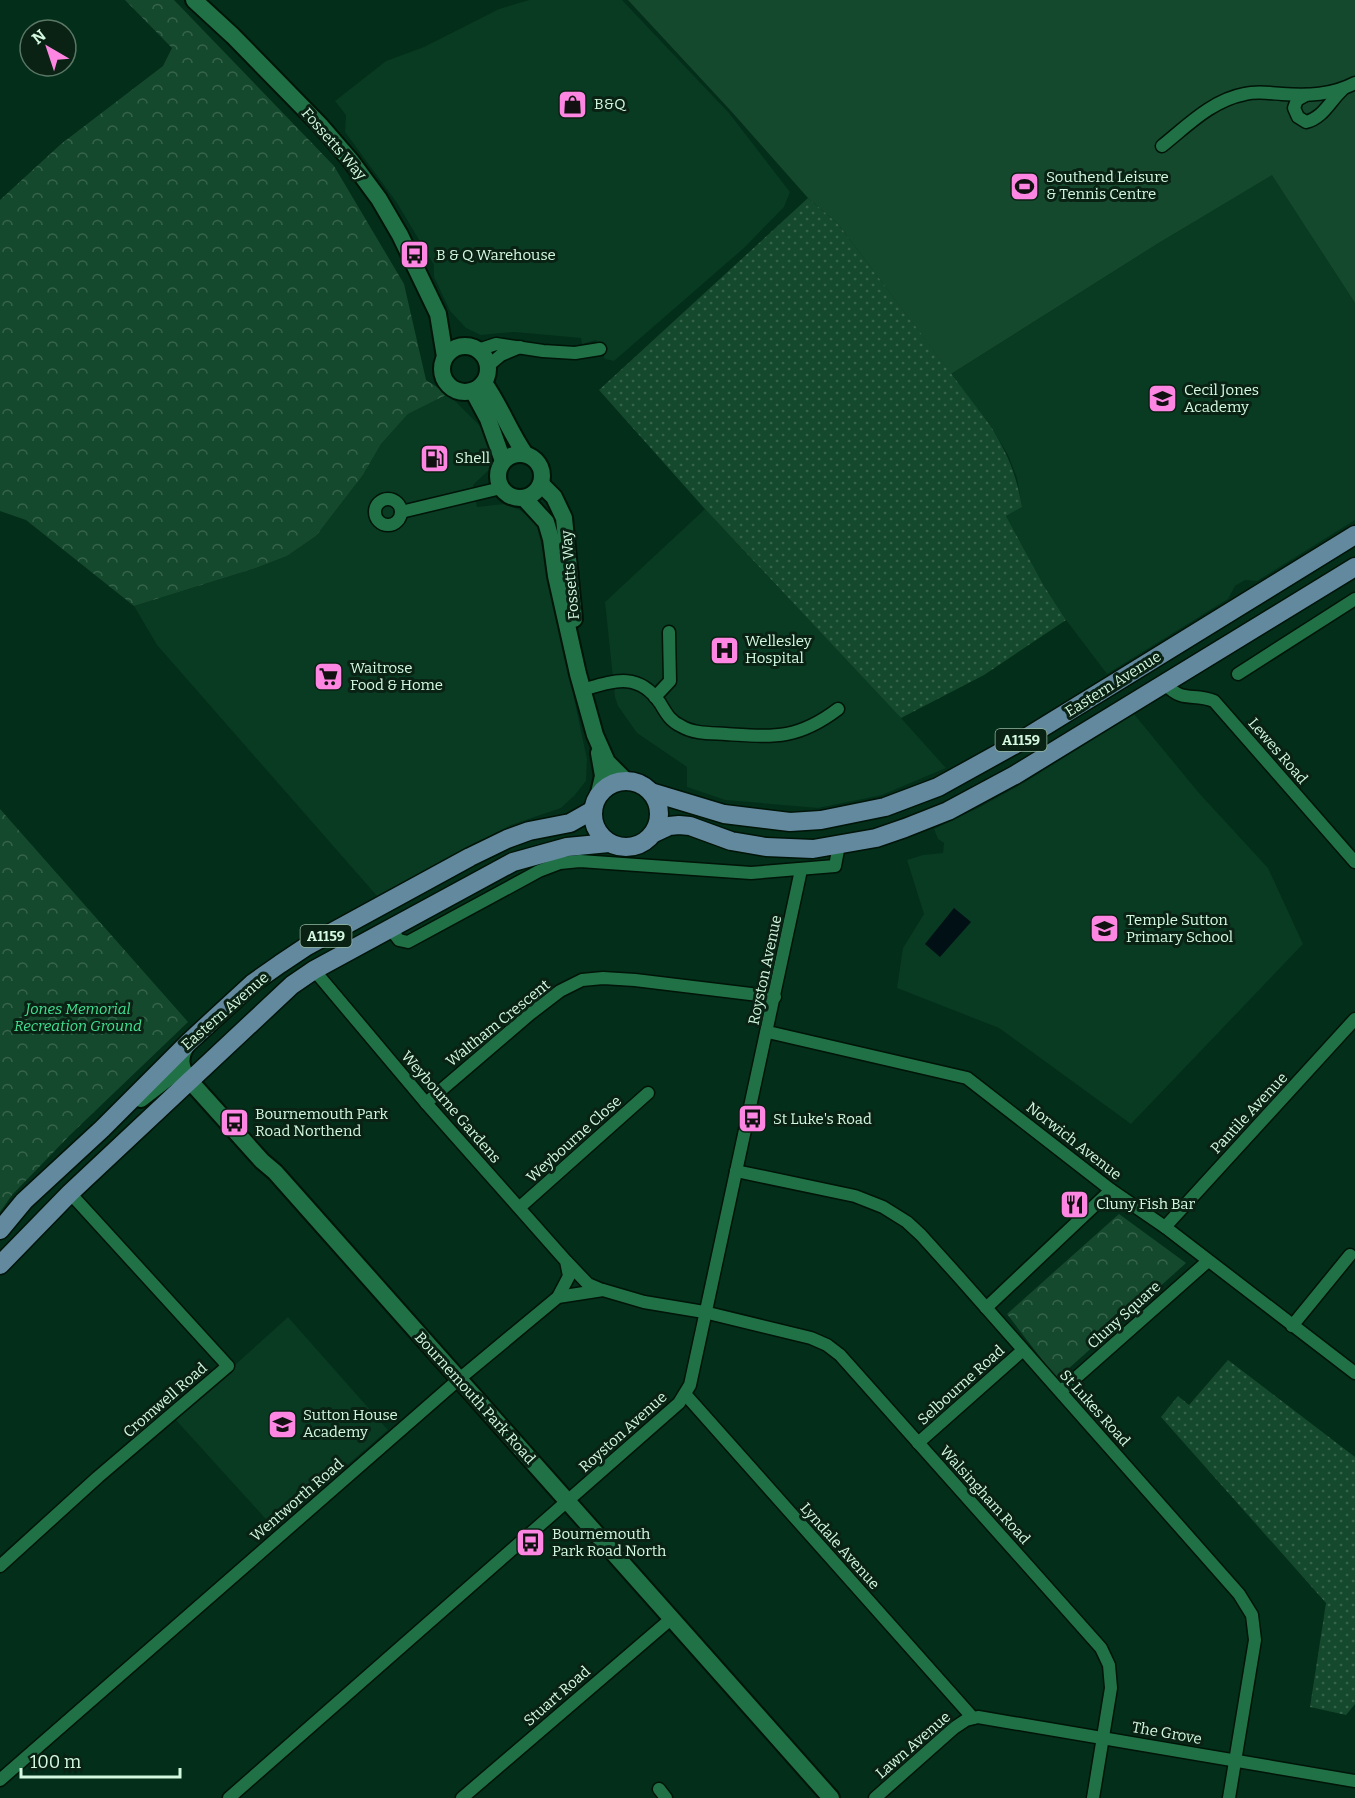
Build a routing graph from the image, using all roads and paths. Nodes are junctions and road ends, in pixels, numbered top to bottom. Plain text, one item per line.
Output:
1 (194, 0) edge
2 (1355, 83) edge
3 (1343, 89) junction
4 (1306, 95) junction
5 (1162, 146) dead end
6 (438, 314) junction
7 (521, 347) junction
8 (471, 348) junction
9 (600, 349) dead end
10 (445, 357) junction
11 (482, 380) junction
12 (525, 454) junction
13 (503, 461) junction
14 (541, 483) junction
15 (501, 488) junction
16 (524, 498) junction
17 (401, 512) dead end
18 (1355, 535) edge
19 (1355, 567) edge
20 (1355, 599) edge
21 (669, 632) dead end
22 (1238, 674) dead end
23 (580, 682) junction
24 (1165, 684) junction
25 (655, 697) junction
26 (838, 709) dead end
27 (595, 735) junction
28 (626, 781) junction
29 (651, 792) junction
30 (596, 802) junction
31 (654, 833) junction
32 (609, 843) junction
33 (839, 845) junction
34 (1355, 862) edge
35 (801, 870) junction
36 (390, 928) junction
37 (314, 970) junction
38 (775, 997) junction
39 (1355, 1019) edge
40 (768, 1032) junction
41 (189, 1042) junction
42 (187, 1077) junction
43 (648, 1093) dead end
44 (426, 1103) junction
45 (102, 1129) junction
46 (736, 1171) junction
47 (1111, 1190) junction
48 (70, 1193) junction
49 (520, 1207) junction
50 (1165, 1227) junction
51 (0, 1230) edge
52 (1350, 1255) dead end
53 (566, 1261) junction
54 (1208, 1261) junction
55 (0, 1265) edge
56 (603, 1290) junction
57 (558, 1297) junction
58 (986, 1308) junction
59 (704, 1312) junction
60 (1293, 1326) junction
61 (1023, 1350) junction
62 (1355, 1373) edge
63 (458, 1380) junction
64 (1060, 1392) junction
65 (685, 1394) junction
66 (918, 1443) junction
67 (567, 1502) junction
68 (0, 1566) edge
69 (672, 1618) junction
70 (973, 1718) junction
71 (1103, 1738) junction
72 (1235, 1760) junction
73 (0, 1780) edge
74 (1355, 1781) edge
75 (229, 1798) edge
76 (462, 1798) edge
77 (831, 1798) edge
78 (875, 1798) edge
79 (1093, 1798) edge
80 (1228, 1798) edge

1 - 6 street, Fossetts Way
2 - 3 street
3 - 4 street
3 - 4 street
4 - 5 street
6 - 8 street, Fossetts Way
6 - 10 street, Fossetts Way
7 - 8 street
7 - 9 street
7 - 11 street
8 - 10 street
8 - 11 street, Fossetts Way
10 - 11 street, Fossetts Way
11 - 12 street, Fossetts Way
11 - 13 street, Fossetts Way
12 - 13 street
12 - 14 street, Fossetts Way
13 - 15 street, Fossetts Way
14 - 16 street
14 - 23 street, Fossetts Way
15 - 16 street, Fossetts Way
15 - 17 street
16 - 23 street, Fossetts Way
18 - 29 main road, Eastern Avenue / A1159
19 - 24 main road, Eastern Avenue / A1159
20 - 22 street
21 - 25 street
23 - 25 street
23 - 27 street, Fossetts Way
24 - 33 main road, Eastern Avenue / A1159
24 - 34 street, Lewes Road
25 - 26 street
27 - 28 street, Fossetts Way
27 - 30 street, Fossetts Way
28 - 29 main road, Eastern Avenue / A1159
28 - 30 main road, Eastern Avenue / A1159
29 - 31 main road
30 - 32 main road
30 - 41 main road, Eastern Avenue / A1159
31 - 32 main road, Eastern Avenue / A1159
31 - 33 main road, Eastern Avenue / A1159
32 - 36 main road, Eastern Avenue / A1159
33 - 35 street
35 - 36 street
35 - 38 street, Royston Avenue
36 - 37 main road, Eastern Avenue / A1159
37 - 42 main road, Eastern Avenue / A1159
37 - 44 street, Weybourne Gardens
38 - 40 street, Royston Avenue
38 - 44 street, Waltham Crescent
39 - 50 street, Pantile Avenue
40 - 46 street, Royston Avenue
40 - 47 street, Norwich Avenue
41 - 42 street
41 - 45 main road, Eastern Avenue / A1159
42 - 45 street
42 - 48 main road, Eastern Avenue / A1159
42 - 63 street, Bournemouth Park Road
43 - 49 street, Weybourne Close
44 - 49 street, Weybourne Gardens
45 - 51 main road, Eastern Avenue / A1159
46 - 58 street, St Lukes Road
46 - 59 street, Royston Avenue
47 - 50 street, Norwich Avenue
47 - 58 street
48 - 55 main road, Eastern Avenue / A1159
48 - 68 street, Cromwell Road
49 - 53 street, Weybourne Gardens
50 - 54 street, Norwich Avenue
52 - 60 street
53 - 56 street, Weybourne Gardens
53 - 57 street
54 - 60 street, Norwich Avenue
54 - 64 street, Cluny Square
56 - 57 street
56 - 59 street
57 - 63 street, Wentworth Road
58 - 61 street, St Lukes Road
59 - 65 street, Royston Avenue
59 - 66 street, Walsingham Road
60 - 62 street, Norwich Avenue
61 - 64 street, St Lukes Road
61 - 66 street, Selbourne Road
63 - 67 street, Bournemouth Park Road
63 - 73 street, Wentworth Road
64 - 72 street, St Lukes Road
65 - 67 street, Royston Avenue
65 - 70 street, Lyndale Avenue
66 - 71 street, Walsingham Road
67 - 69 street, Bournemouth Park Road
67 - 75 street, Royston Avenue
69 - 76 street, Stuart Road
69 - 77 street, Bournemouth Park Road
70 - 71 street, The Grove
70 - 78 street, Lawn Avenue
71 - 72 street, The Grove
71 - 79 street, Walsingham Road
72 - 74 street, The Grove
72 - 80 street, St Lukes Road

